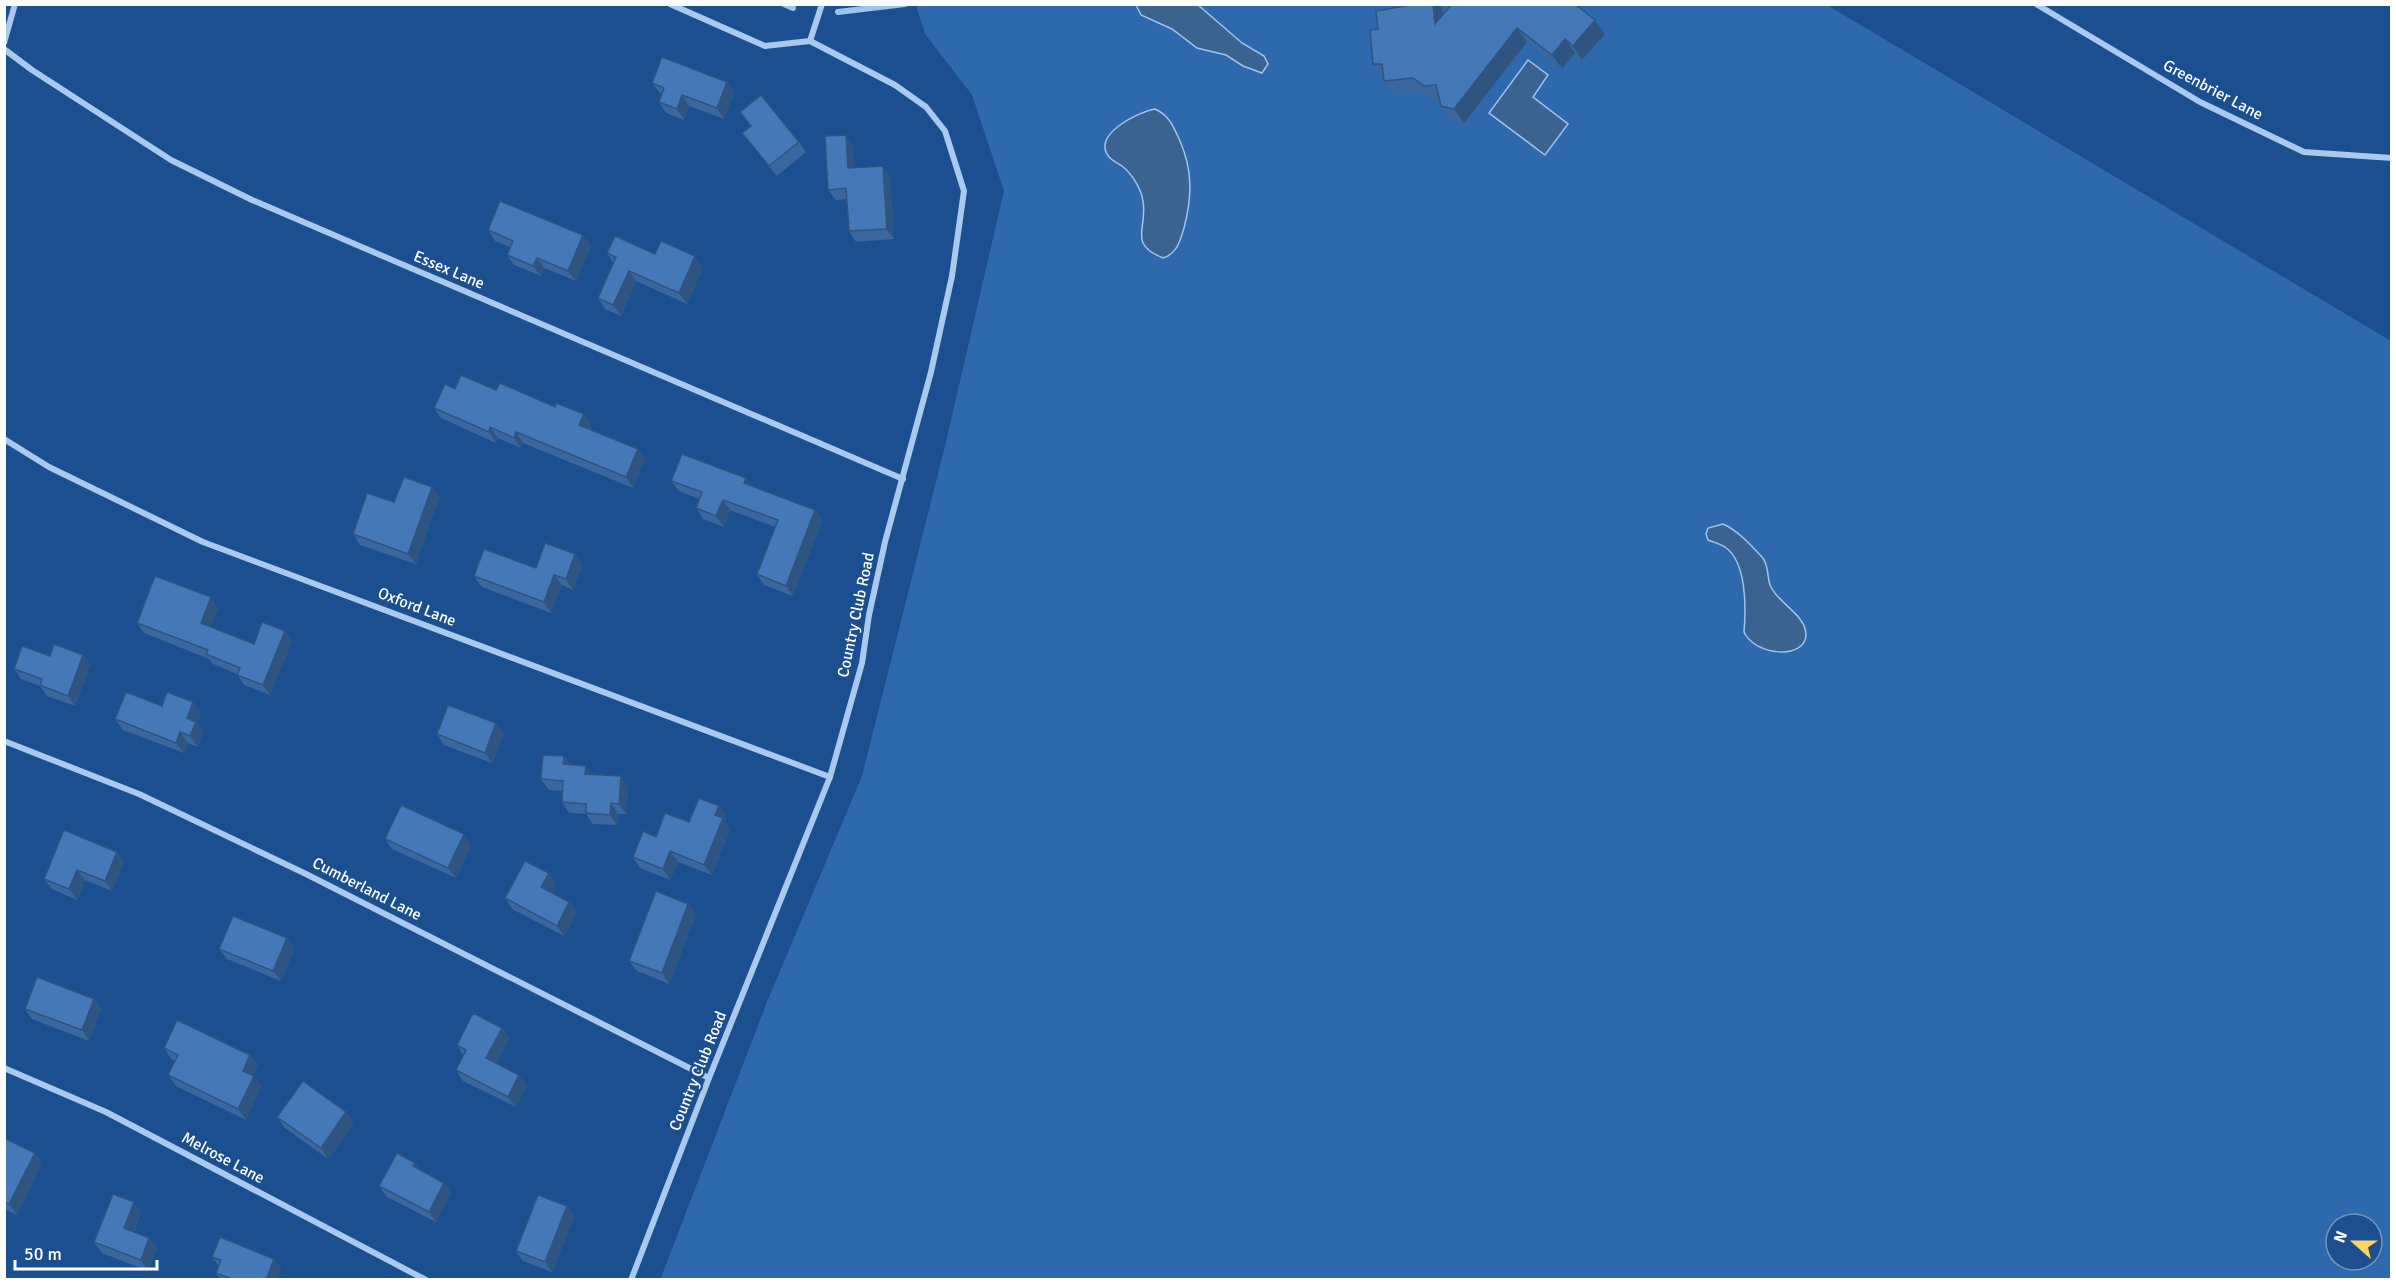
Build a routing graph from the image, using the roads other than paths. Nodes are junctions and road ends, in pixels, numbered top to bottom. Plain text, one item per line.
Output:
1 (15, 4) edge
2 (670, 4) edge
3 (822, 4) edge
4 (2036, 4) edge
5 (810, 41) junction
6 (4, 42) edge
7 (4, 49) edge
8 (2391, 158) edge
9 (4, 439) edge
10 (903, 479) junction
11 (4, 741) edge
12 (830, 777) junction
13 (4, 1068) edge
14 (709, 1078) junction
15 (426, 1280) edge
16 (631, 1280) edge

1 - 6 street
2 - 5 street
3 - 5 street
4 - 8 street, Greenbrier Lane
5 - 10 street, Country Club Road
7 - 10 street, Essex Lane
9 - 12 street, Oxford Lane
10 - 12 street, Country Club Road
11 - 14 street, Cumberland Lane
12 - 14 street, Country Club Road
13 - 15 street, Melrose Lane
14 - 16 street, Country Club Road

